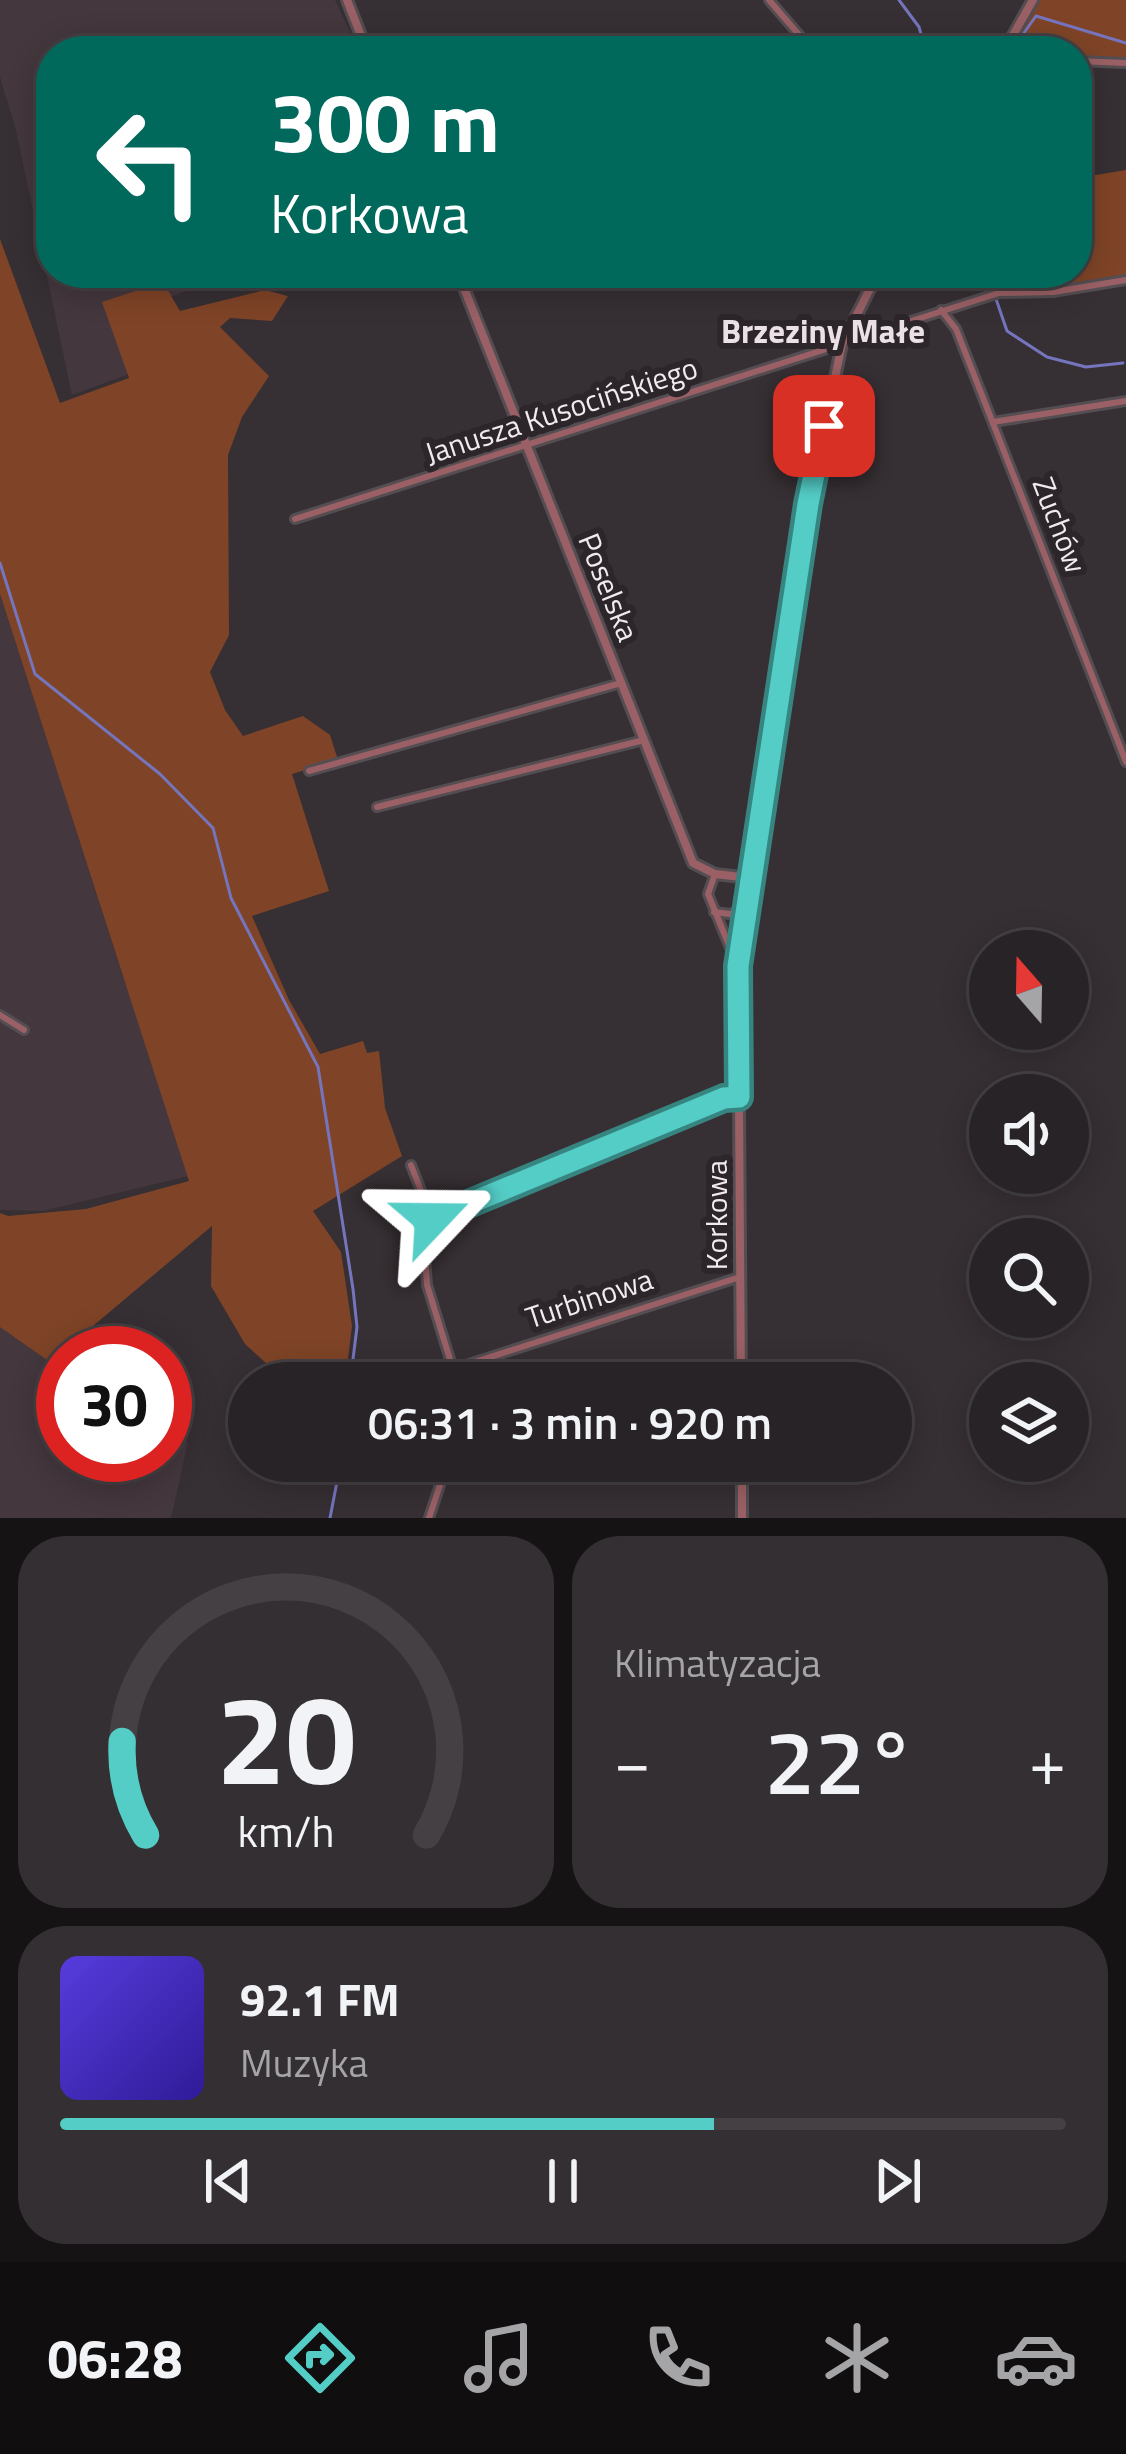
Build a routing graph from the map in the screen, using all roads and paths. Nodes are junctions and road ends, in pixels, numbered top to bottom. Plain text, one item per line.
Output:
1 (347, 0) edge
2 (770, 0) edge
3 (1033, 0) edge
4 (362, 36) edge
5 (800, 36) edge
6 (1013, 36) edge
7 (1092, 62) edge
8 (1126, 63) edge
9 (1126, 280) edge
10 (1092, 286) edge
11 (464, 288) edge
12 (870, 288) edge
13 (1077, 288) edge
14 (941, 310) junction
15 (844, 339) junction
16 (1126, 401) edge
17 (993, 422) junction
18 (528, 446) junction
19 (295, 519) dead end
20 (621, 683) junction
21 (644, 740) junction
22 (1126, 762) edge
23 (309, 771) dead end
24 (377, 807) dead end
25 (715, 874) junction
26 (750, 878) junction
27 (746, 907) junction
28 (714, 912) junction
29 (738, 966) junction
30 (0, 1016) edge
31 (24, 1030) dead end
32 (739, 1097) junction
33 (411, 1166) dead end
34 (432, 1219) junction
35 (740, 1277) junction
36 (451, 1362) edge
37 (475, 1362) edge
38 (741, 1362) edge
39 (441, 1482) edge
40 (742, 1482) edge
41 (429, 1518) edge
42 (742, 1518) edge

1 - 4 street
2 - 5 street
3 - 6 street
7 - 8 street
9 - 10 street, Janusza Kusocińskiego
11 - 18 street, Poselska
12 - 15 street, Korkowa
13 - 14 street, Janusza Kusocińskiego
14 - 15 street, Janusza Kusocińskiego
14 - 17 street, Zuchów
15 - 18 street, Janusza Kusocińskiego
15 - 26 street, Korkowa
16 - 17 street
17 - 22 street, Zuchów
18 - 19 street, Janusza Kusocińskiego
18 - 20 street, Poselska
20 - 21 street, Poselska
20 - 23 street
21 - 24 street
21 - 25 street, Poselska
25 - 26 street
25 - 28 street
26 - 27 street, Korkowa
27 - 28 street
27 - 29 street, Korkowa
28 - 29 street
29 - 32 street, Korkowa
30 - 31 street
32 - 34 street
32 - 35 street, Korkowa
33 - 34 street
34 - 36 street
35 - 37 street, Turbinowa
35 - 38 street, Korkowa
39 - 41 street
40 - 42 street

